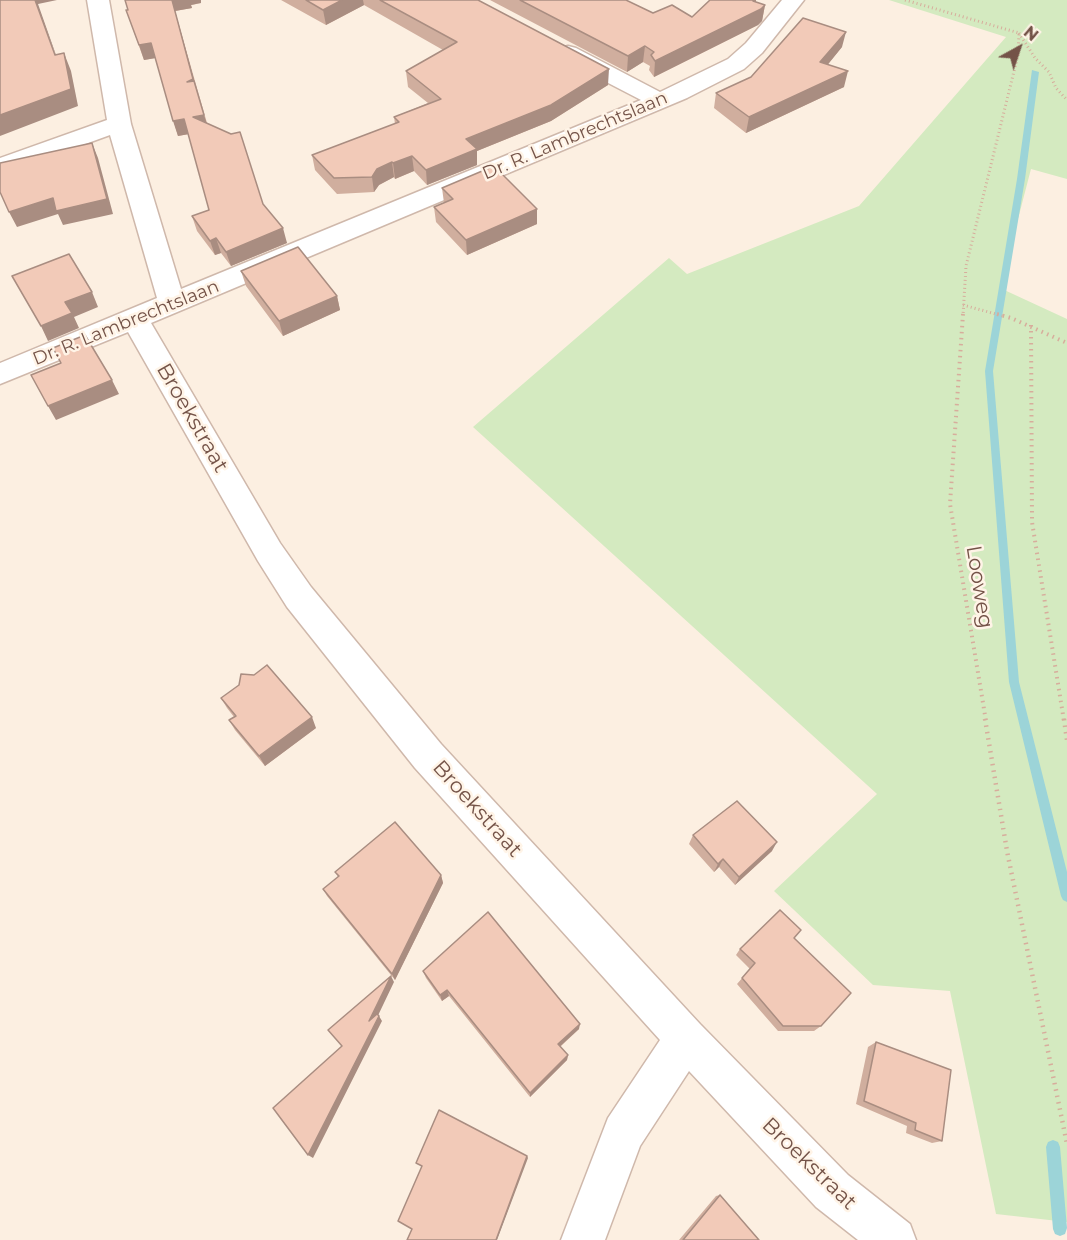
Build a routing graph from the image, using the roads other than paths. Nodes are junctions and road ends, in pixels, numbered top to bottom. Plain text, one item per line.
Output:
1 (98, 0) edge
2 (793, 0) edge
3 (554, 45) edge
4 (659, 101) junction
5 (119, 124) junction
6 (0, 167) edge
7 (172, 304) junction
8 (134, 320) junction
9 (0, 374) edge
10 (686, 1038) junction
11 (583, 1240) edge
12 (894, 1240) edge

1 - 5 street
2 - 4 street, Dr. R. Lambrechtslaan
3 - 4 street
4 - 7 street, Dr. R. Lambrechtslaan
5 - 6 street
5 - 7 street
7 - 8 street, Dr. R. Lambrechtslaan
8 - 9 street, Dr. R. Lambrechtslaan
8 - 10 street, Broekstraat
10 - 11 street
10 - 12 street, Broekstraat

